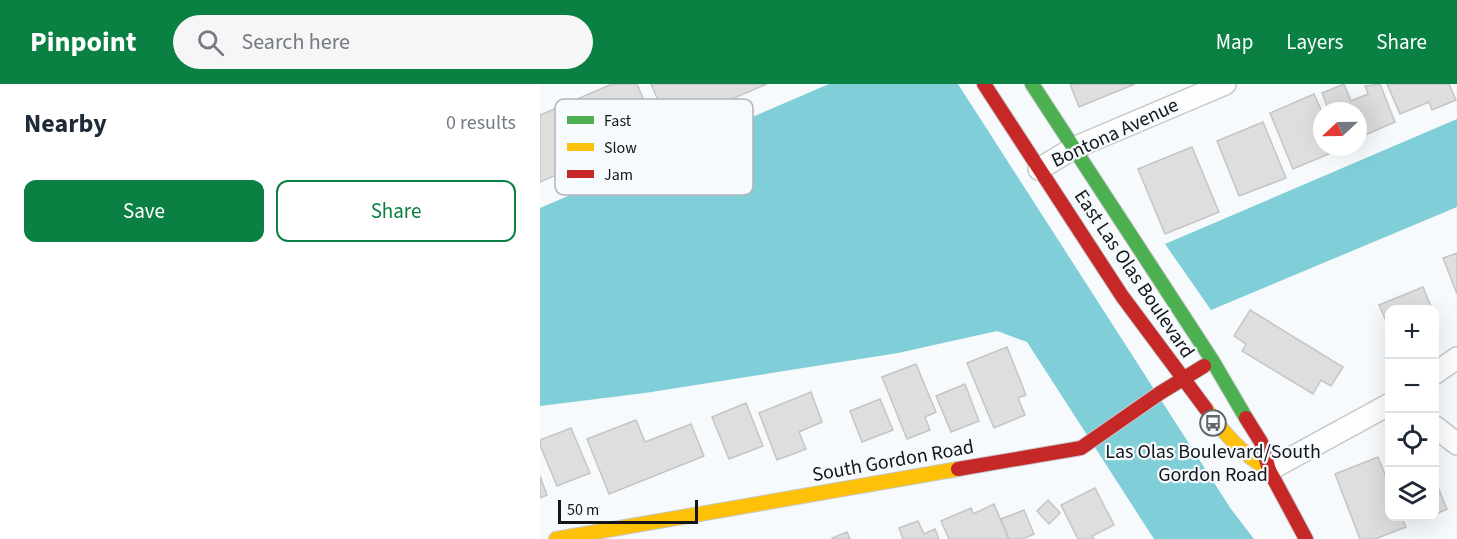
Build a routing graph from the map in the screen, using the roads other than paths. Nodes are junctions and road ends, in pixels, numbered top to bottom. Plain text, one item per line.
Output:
1 (984, 84) edge
2 (1032, 84) edge
3 (1225, 84) edge
4 (1074, 148) junction
5 (1039, 169) junction
6 (1457, 357) edge
7 (1212, 360) junction
8 (1439, 370) edge
9 (1183, 379) junction
10 (1385, 406) edge
11 (1439, 430) edge
12 (1457, 444) edge
13 (1269, 470) junction
14 (556, 539) edge
15 (1306, 539) edge

1 - 5 main road, East Las Olas Boulevard
2 - 4 main road, East Las Olas Boulevard
3 - 4 street, Bontona Avenue
4 - 5 street, Bontona Avenue
4 - 7 main road, East Las Olas Boulevard
5 - 9 main road, East Las Olas Boulevard
6 - 8 street
7 - 9 main road, South Gordon Road
7 - 13 main road, East Las Olas Boulevard
9 - 13 main road, East Las Olas Boulevard
9 - 14 main road, South Gordon Road
10 - 13 street
11 - 12 street
13 - 15 main road, East Las Olas Boulevard

